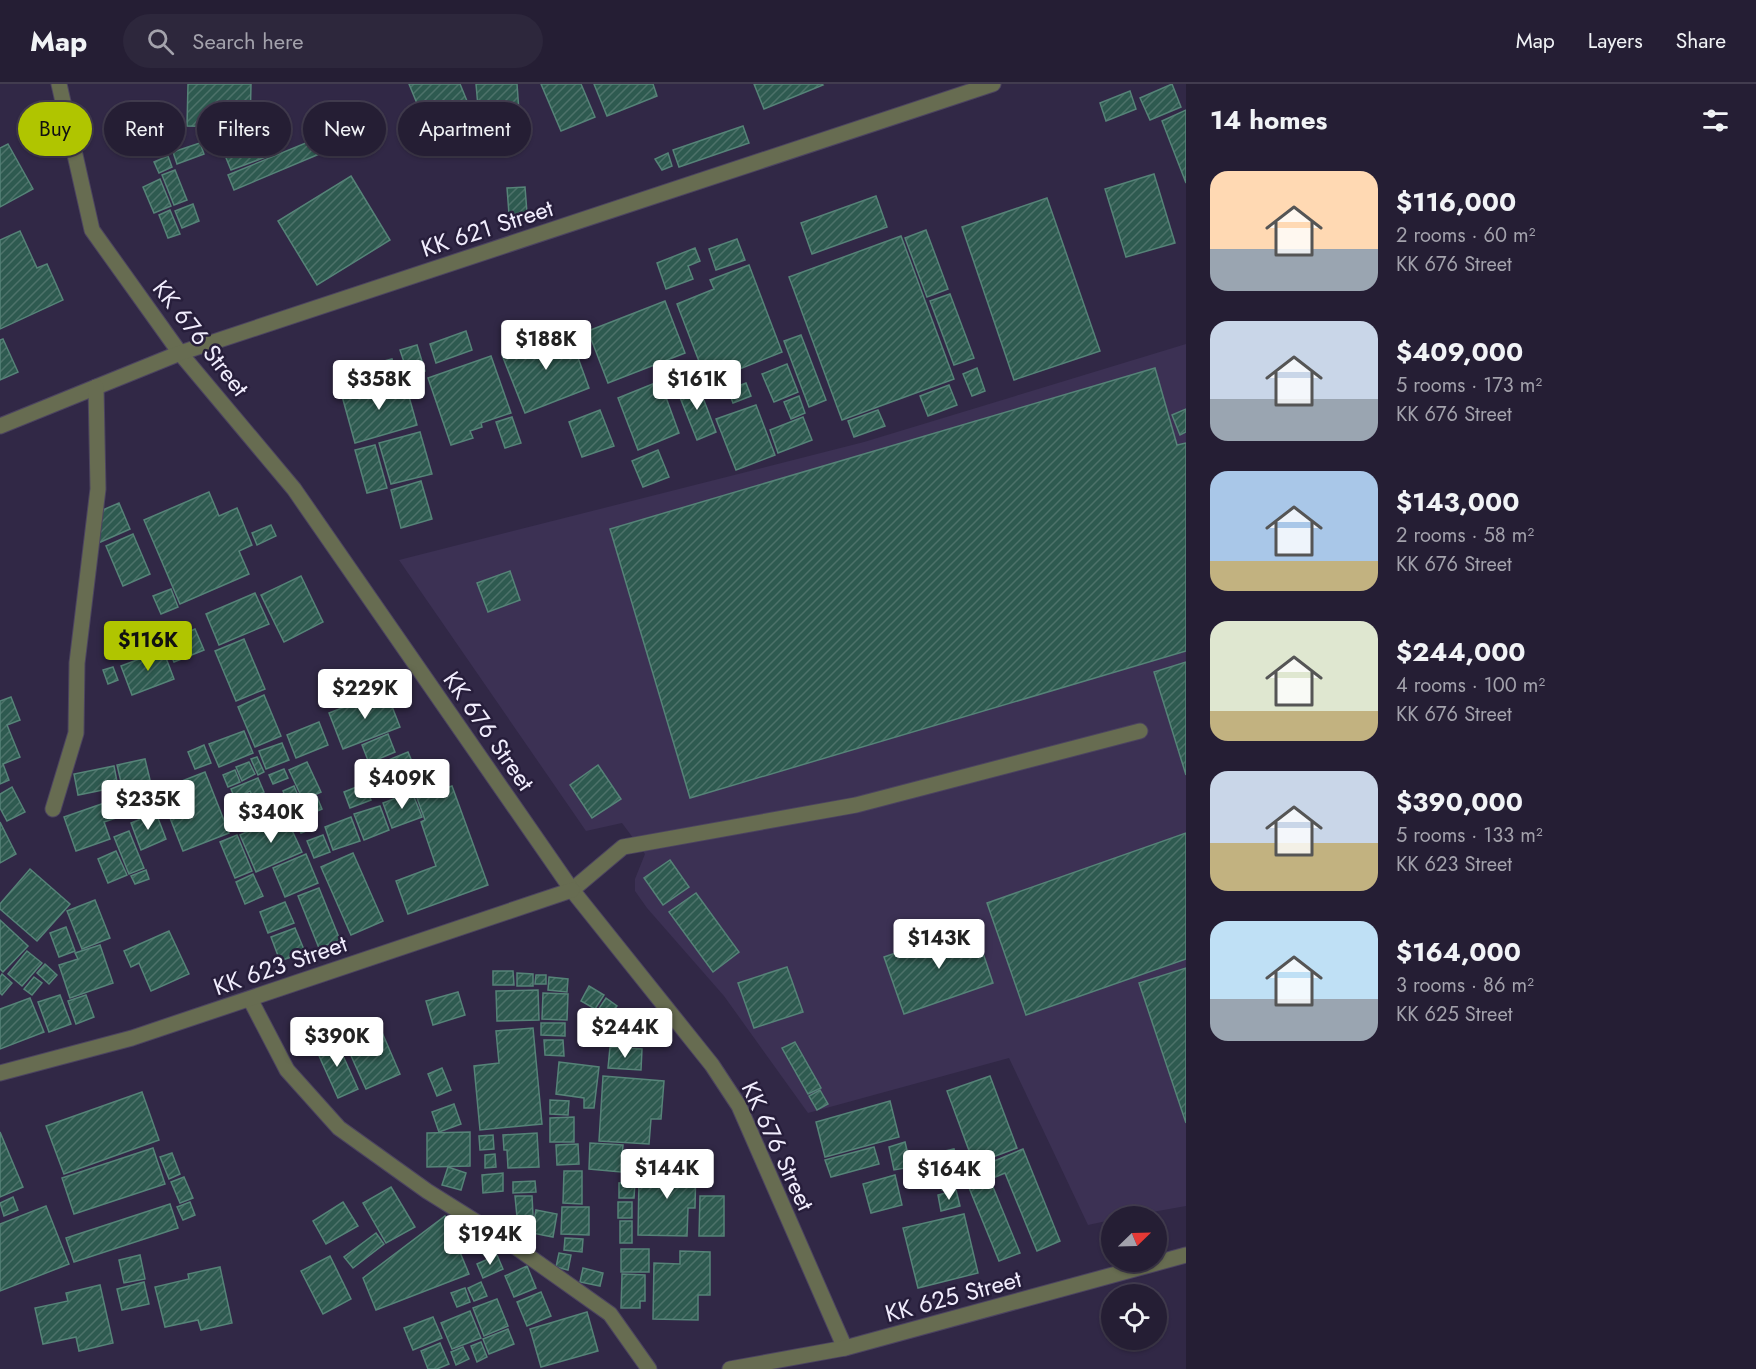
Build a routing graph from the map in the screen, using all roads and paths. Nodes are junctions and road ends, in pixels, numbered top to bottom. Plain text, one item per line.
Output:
1 (59, 84) edge
2 (993, 84) edge
3 (180, 353) junction
4 (96, 387) junction
5 (0, 426) edge
6 (1140, 730) dead end
7 (52, 809) dead end
8 (572, 890) junction
9 (250, 999) junction
10 (0, 1073) edge
11 (1186, 1255) edge
12 (844, 1348) junction
13 (649, 1369) edge
14 (730, 1369) edge

1 - 3 street, KK 676 Street
2 - 3 street, KK 621 Street
3 - 4 street, KK 621 Street
3 - 8 street, KK 676 Street
4 - 5 street, KK 621 Street
4 - 7 street
6 - 8 street
8 - 9 street, KK 623 Street
8 - 12 street, KK 676 Street
9 - 10 street, KK 623 Street
9 - 13 street
11 - 12 street, KK 625 Street
12 - 14 street, KK 625 Street

